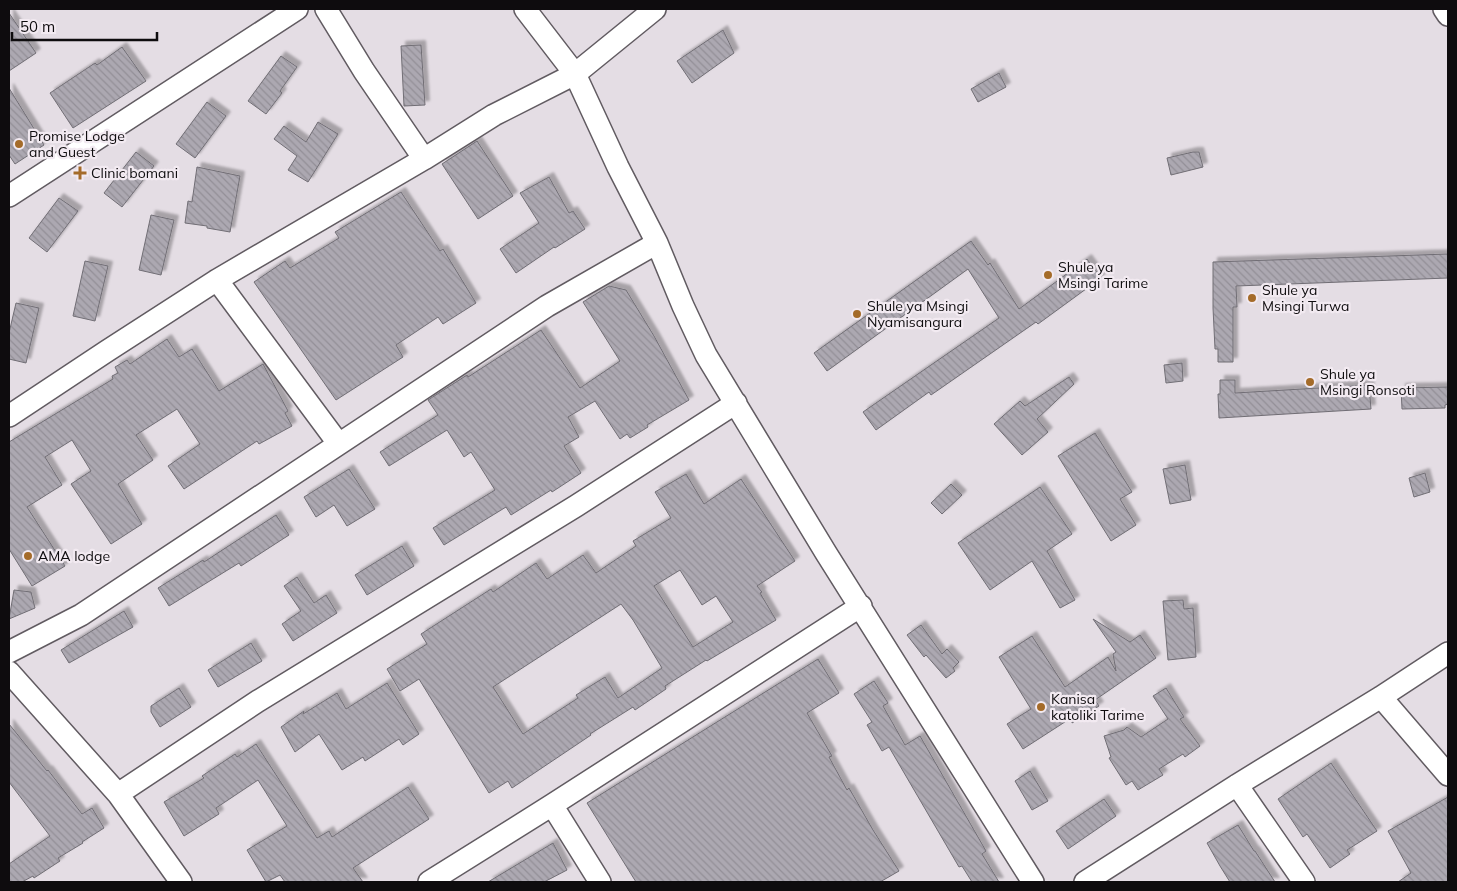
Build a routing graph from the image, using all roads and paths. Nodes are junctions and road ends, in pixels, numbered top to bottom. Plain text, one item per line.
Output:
1 (297, 9) edge
2 (326, 9) edge
3 (525, 9) edge
4 (655, 9) edge
5 (1444, 9) edge
6 (1448, 15) edge
7 (575, 74) junction
8 (424, 159) junction
9 (9, 196) edge
10 (656, 243) junction
11 (217, 280) junction
12 (736, 403) junction
13 (9, 416) edge
14 (338, 443) junction
15 (861, 606) junction
16 (9, 652) edge
17 (1448, 653) edge
18 (9, 672) edge
19 (1381, 697) junction
20 (1448, 775) edge
21 (1237, 785) junction
22 (118, 794) junction
23 (552, 805) junction
24 (181, 882) edge
25 (429, 882) edge
26 (600, 882) edge
27 (1033, 882) edge
28 (1085, 882) edge
29 (1304, 882) edge

1 - 9 street
2 - 8 street
3 - 7 street
4 - 7 street
5 - 6 street
7 - 8 street
7 - 10 street
8 - 11 street
10 - 12 street
10 - 14 street
11 - 13 street
11 - 14 street
12 - 15 street
12 - 22 street
14 - 16 street
15 - 23 street
15 - 27 street
17 - 19 street
18 - 22 street
19 - 20 street
19 - 21 street
21 - 28 street
21 - 29 street
22 - 24 street
23 - 25 street
23 - 26 street

